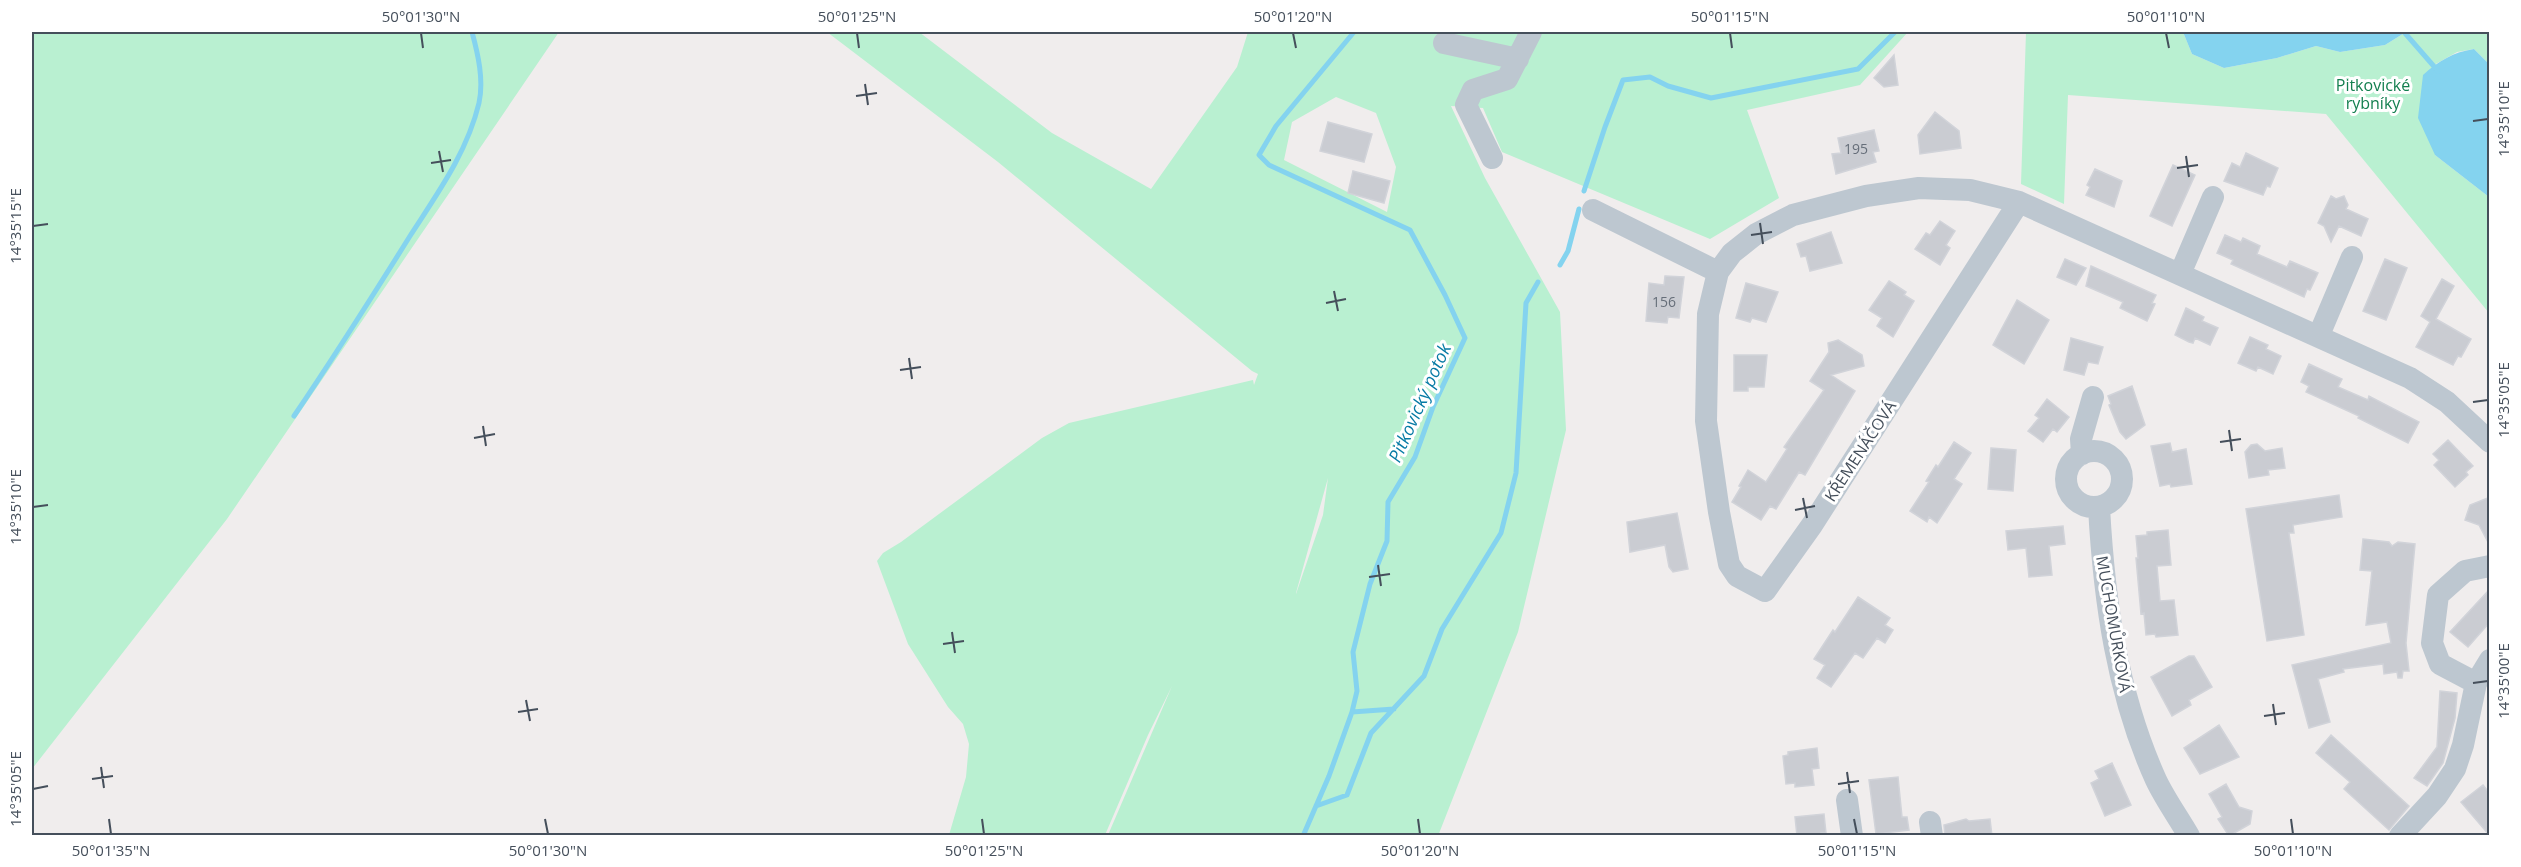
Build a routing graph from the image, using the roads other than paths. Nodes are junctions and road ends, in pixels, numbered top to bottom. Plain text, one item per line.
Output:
1 (1531, 32) edge
2 (1444, 43) dead end
3 (1518, 59) junction
4 (1491, 158) dead end
5 (2213, 197) dead end
6 (2019, 202) junction
7 (1593, 210) dead end
8 (2352, 257) dead end
9 (1718, 272) junction
10 (2180, 274) junction
11 (2319, 335) junction
12 (2093, 397) dead end
13 (2490, 441) edge
14 (2082, 454) junction
15 (2099, 507) junction
16 (2490, 566) edge
17 (2490, 660) edge
18 (2475, 683) junction
19 (1847, 800) dead end
20 (1852, 836) edge
21 (2189, 836) edge
22 (2400, 836) edge

1 - 3 street
2 - 3 street
3 - 4 street
5 - 10 street
6 - 9 street, KŘEMENÁČOVÁ
6 - 9 street, KŘEMENÁČOVÁ
6 - 10 street, KŘEMENÁČOVÁ
7 - 9 street
8 - 11 street
10 - 11 street, KŘEMENÁČOVÁ
11 - 13 street, KŘEMENÁČOVÁ
12 - 14 street
14 - 15 street
14 - 15 street
15 - 21 street, MUCHOMŮRKOVÁ
16 - 18 street
17 - 18 street
18 - 22 street
19 - 20 street

